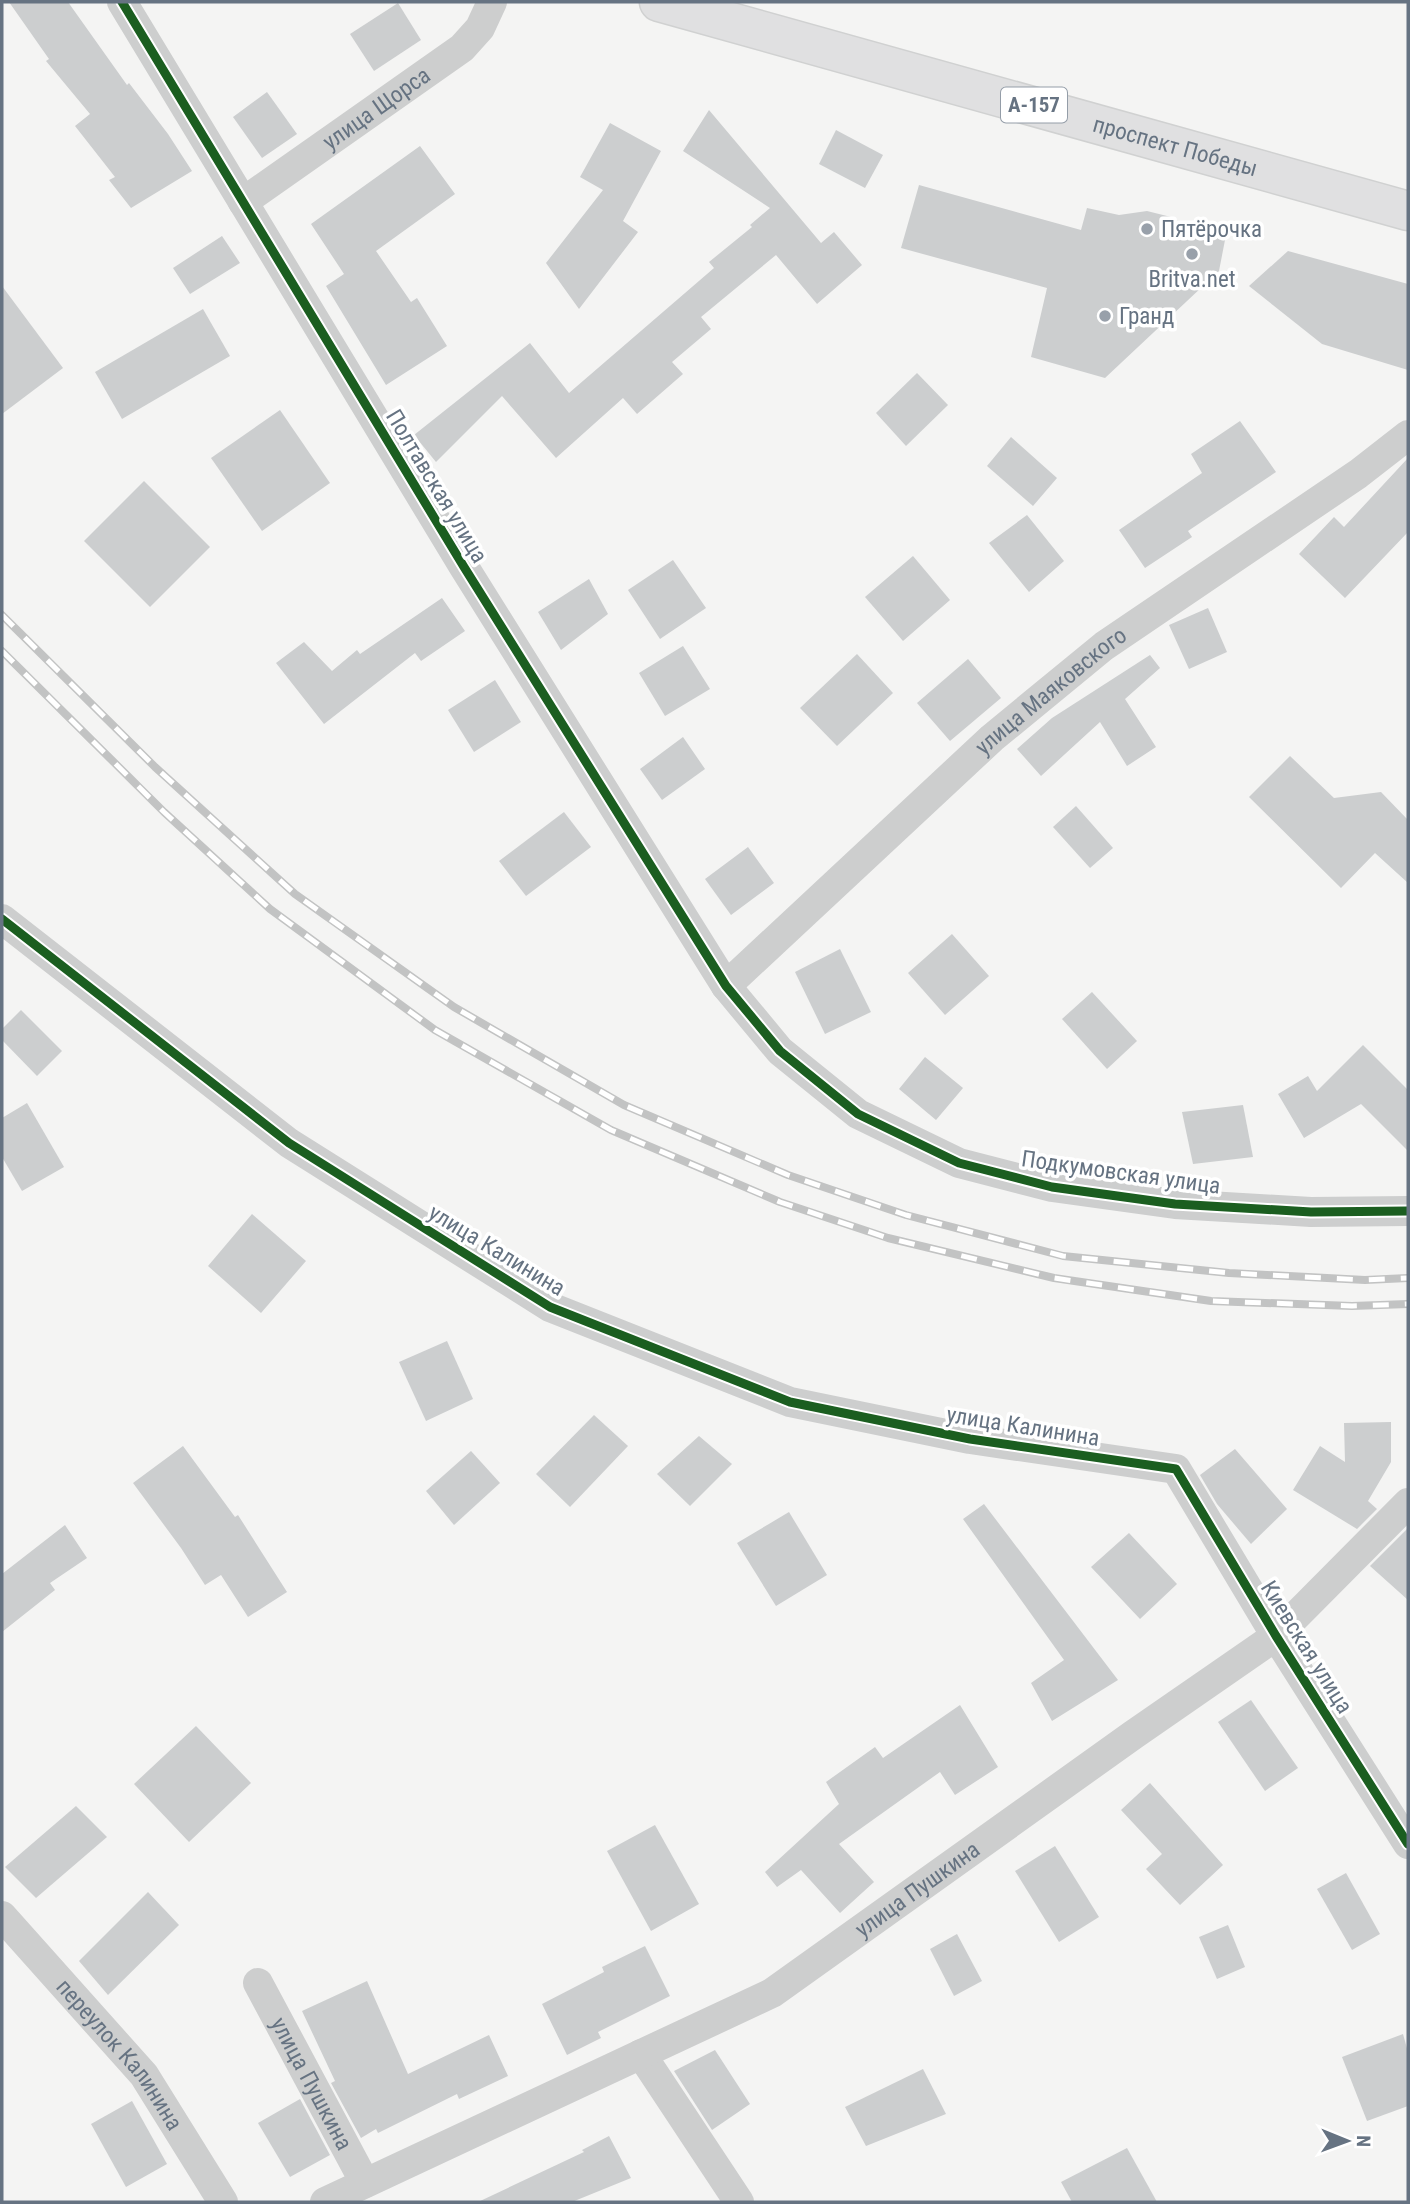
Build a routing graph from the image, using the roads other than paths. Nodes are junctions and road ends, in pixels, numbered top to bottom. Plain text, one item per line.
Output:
1 (122, 2) edge
2 (492, 2) edge
3 (659, 2) edge
4 (243, 202) junction
5 (1408, 211) edge
6 (1408, 435) edge
7 (2, 919) edge
8 (726, 986) junction
9 (1408, 1211) edge
10 (1176, 1469) joint
11 (1408, 1503) edge
12 (1276, 1636) junction
13 (1408, 1844) edge
14 (2, 1916) edge
15 (258, 1983) dead end
16 (641, 2054) junction
17 (365, 2183) junction
18 (223, 2202) edge
19 (325, 2202) edge
20 (738, 2202) edge

1 - 4 street, Полтавская улица
2 - 4 street, улица Щорса
3 - 5 main road, проспект Победы / А-157
4 - 8 street, Полтавская улица
6 - 8 street, улица Маяковского
7 - 10 street, улица Калинина
8 - 9 street, Подкумовская улица
10 - 12 street, Киевская улица
11 - 12 street, улица Пушкина
12 - 13 street, Киевская улица
12 - 16 street, улица Пушкина
14 - 18 street, переулок Калинина
15 - 17 street, улица Пушкина
16 - 17 street, улица Пушкина
16 - 20 street
17 - 19 street, улица Пушкина

